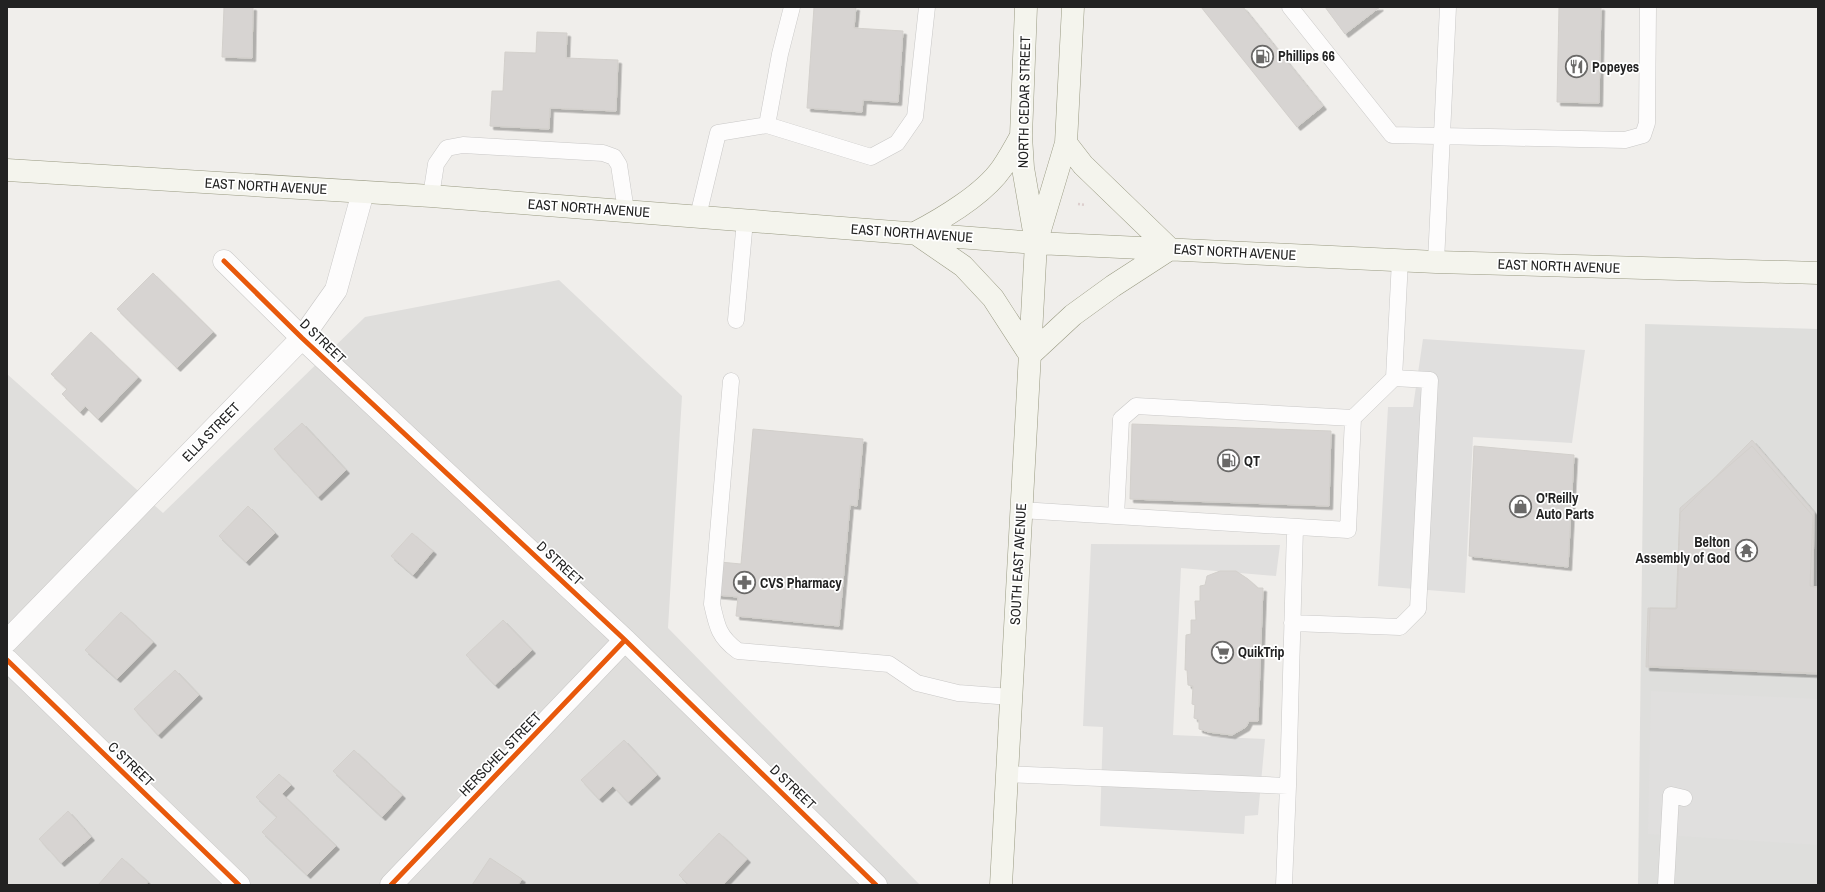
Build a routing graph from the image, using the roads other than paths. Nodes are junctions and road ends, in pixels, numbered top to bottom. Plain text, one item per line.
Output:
1 (792, 7) edge
2 (927, 7) edge
3 (1026, 7) edge
4 (1073, 7) edge
5 (1290, 7) edge
6 (1448, 7) edge
7 (1648, 7) edge
8 (767, 125) junction
9 (1021, 136) junction
10 (1442, 136) junction
11 (1066, 143) junction
12 (7, 170) edge
13 (363, 192) junction
14 (431, 196) junction
15 (626, 211) junction
16 (698, 216) junction
17 (745, 220) junction
18 (915, 233) junction
19 (1036, 243) junction
20 (1170, 249) junction
21 (1400, 260) junction
22 (224, 261) dead end
23 (1436, 262) junction
24 (1818, 273) edge
25 (736, 320) dead end
26 (302, 338) junction
27 (1030, 355) junction
28 (1394, 378) junction
29 (731, 381) dead end
30 (1353, 418) junction
31 (1022, 510) junction
32 (1116, 516) junction
33 (1296, 528) junction
34 (1292, 623) junction
35 (625, 640) junction
36 (7, 641) edge
37 (7, 660) edge
38 (1011, 697) junction
39 (1007, 774) junction
40 (1288, 786) junction
41 (1684, 798) dead end
42 (239, 885) edge
43 (392, 885) edge
44 (876, 885) edge
45 (1001, 885) edge
46 (1284, 885) edge
47 (1666, 885) edge

1 - 8 lane
2 - 8 lane
3 - 9 main road, NORTH CEDAR STREET
4 - 11 main road
5 - 10 lane
6 - 10 lane
7 - 10 lane
8 - 16 lane
9 - 18 main road
9 - 19 main road, NORTH CEDAR STREET
10 - 23 lane
11 - 19 main road
11 - 20 main road
12 - 13 main road, EAST NORTH AVENUE
13 - 14 main road, EAST NORTH AVENUE
13 - 26 street, ELLA STREET
14 - 15 main road, EAST NORTH AVENUE
14 - 15 lane
15 - 16 main road, EAST NORTH AVENUE
16 - 17 main road, EAST NORTH AVENUE
17 - 18 main road, EAST NORTH AVENUE
17 - 25 lane
18 - 19 main road, EAST NORTH AVENUE
18 - 27 main road
19 - 20 main road, EAST NORTH AVENUE
19 - 27 main road, SOUTH EAST AVENUE
20 - 21 main road, EAST NORTH AVENUE
20 - 27 main road
21 - 23 main road, EAST NORTH AVENUE
21 - 28 lane
22 - 26 street, D STREET
23 - 24 main road, EAST NORTH AVENUE
26 - 35 street, D STREET
26 - 36 street, ELLA STREET
27 - 31 main road, SOUTH EAST AVENUE
28 - 30 lane
28 - 34 lane
29 - 38 lane
30 - 32 lane
30 - 33 lane
31 - 32 lane
31 - 38 main road, SOUTH EAST AVENUE
32 - 33 lane
33 - 34 lane
34 - 40 lane
35 - 43 street, HERSCHEL STREET
35 - 44 street, D STREET
37 - 42 street, C STREET
38 - 39 main road, SOUTH EAST AVENUE
39 - 40 lane
39 - 45 main road, SOUTH EAST AVENUE
40 - 46 lane
41 - 47 lane

